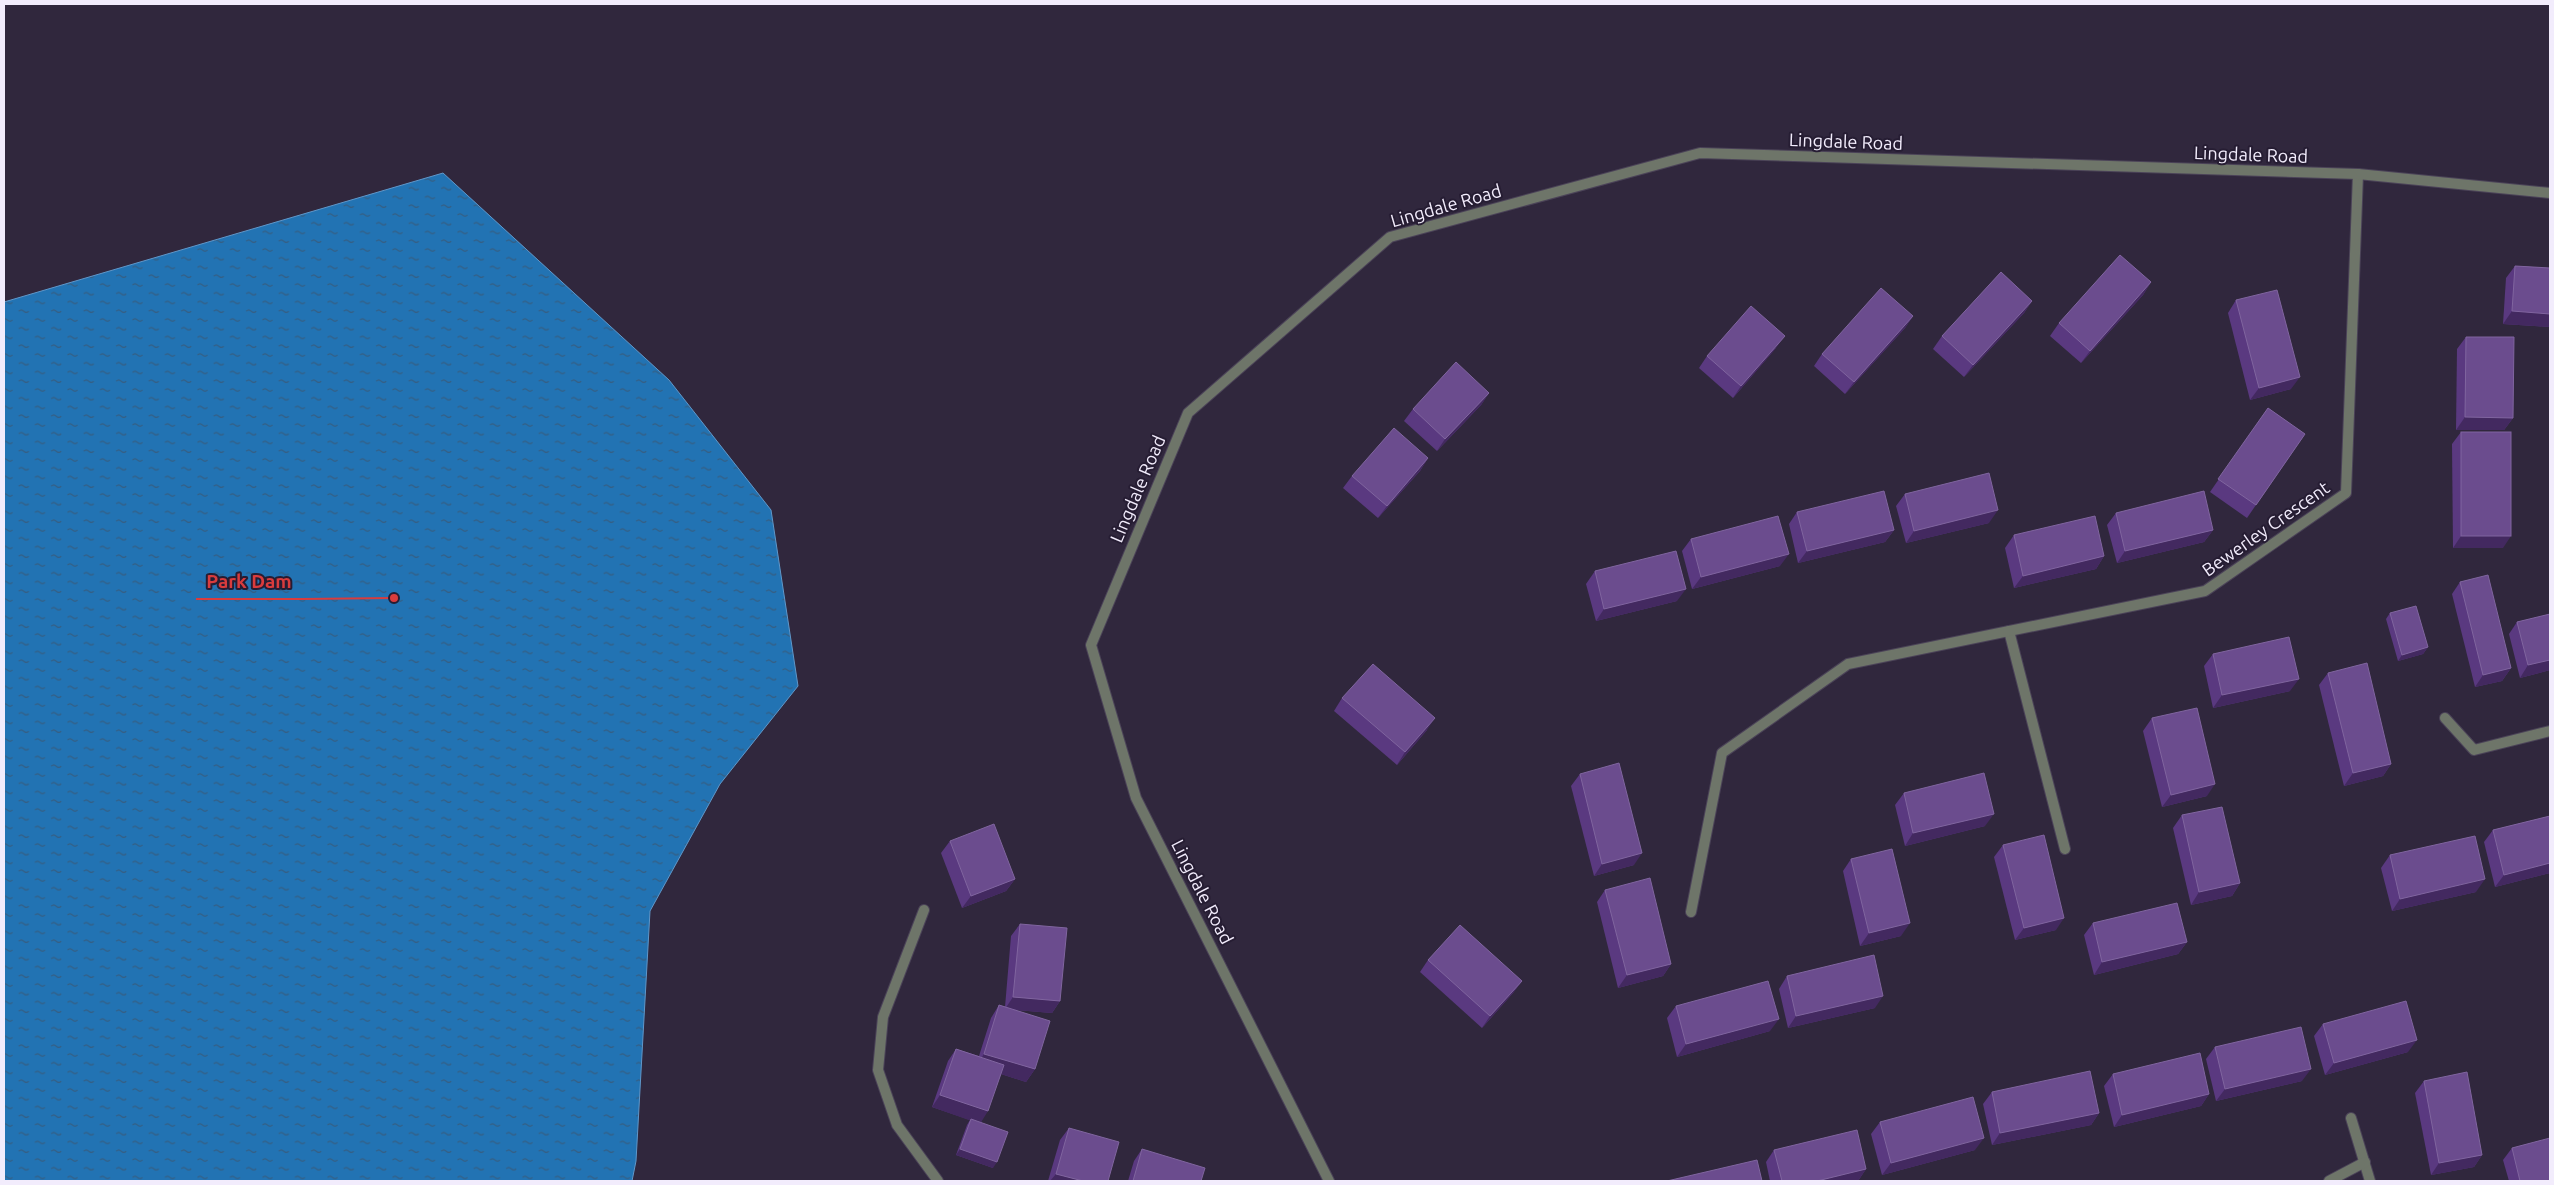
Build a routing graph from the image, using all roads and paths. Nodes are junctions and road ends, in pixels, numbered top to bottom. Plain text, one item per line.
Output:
1 (2358, 174) junction
2 (2550, 193) edge
3 (2009, 631) junction
4 (2445, 718) dead end
5 (2550, 731) edge
6 (2065, 849) dead end
7 (924, 910) dead end
8 (1691, 912) dead end
9 (2351, 1118) dead end
10 (2365, 1162) junction
11 (938, 1181) edge
12 (1329, 1181) edge
13 (2330, 1181) edge
14 (2370, 1181) edge

1 - 2 street, Lingdale Road
1 - 3 street, Bewerley Crescent
1 - 12 street, Lingdale Road
3 - 6 street
3 - 8 street, Bewerley Crescent
4 - 5 street
7 - 11 street
9 - 10 street
10 - 13 street
10 - 14 street

